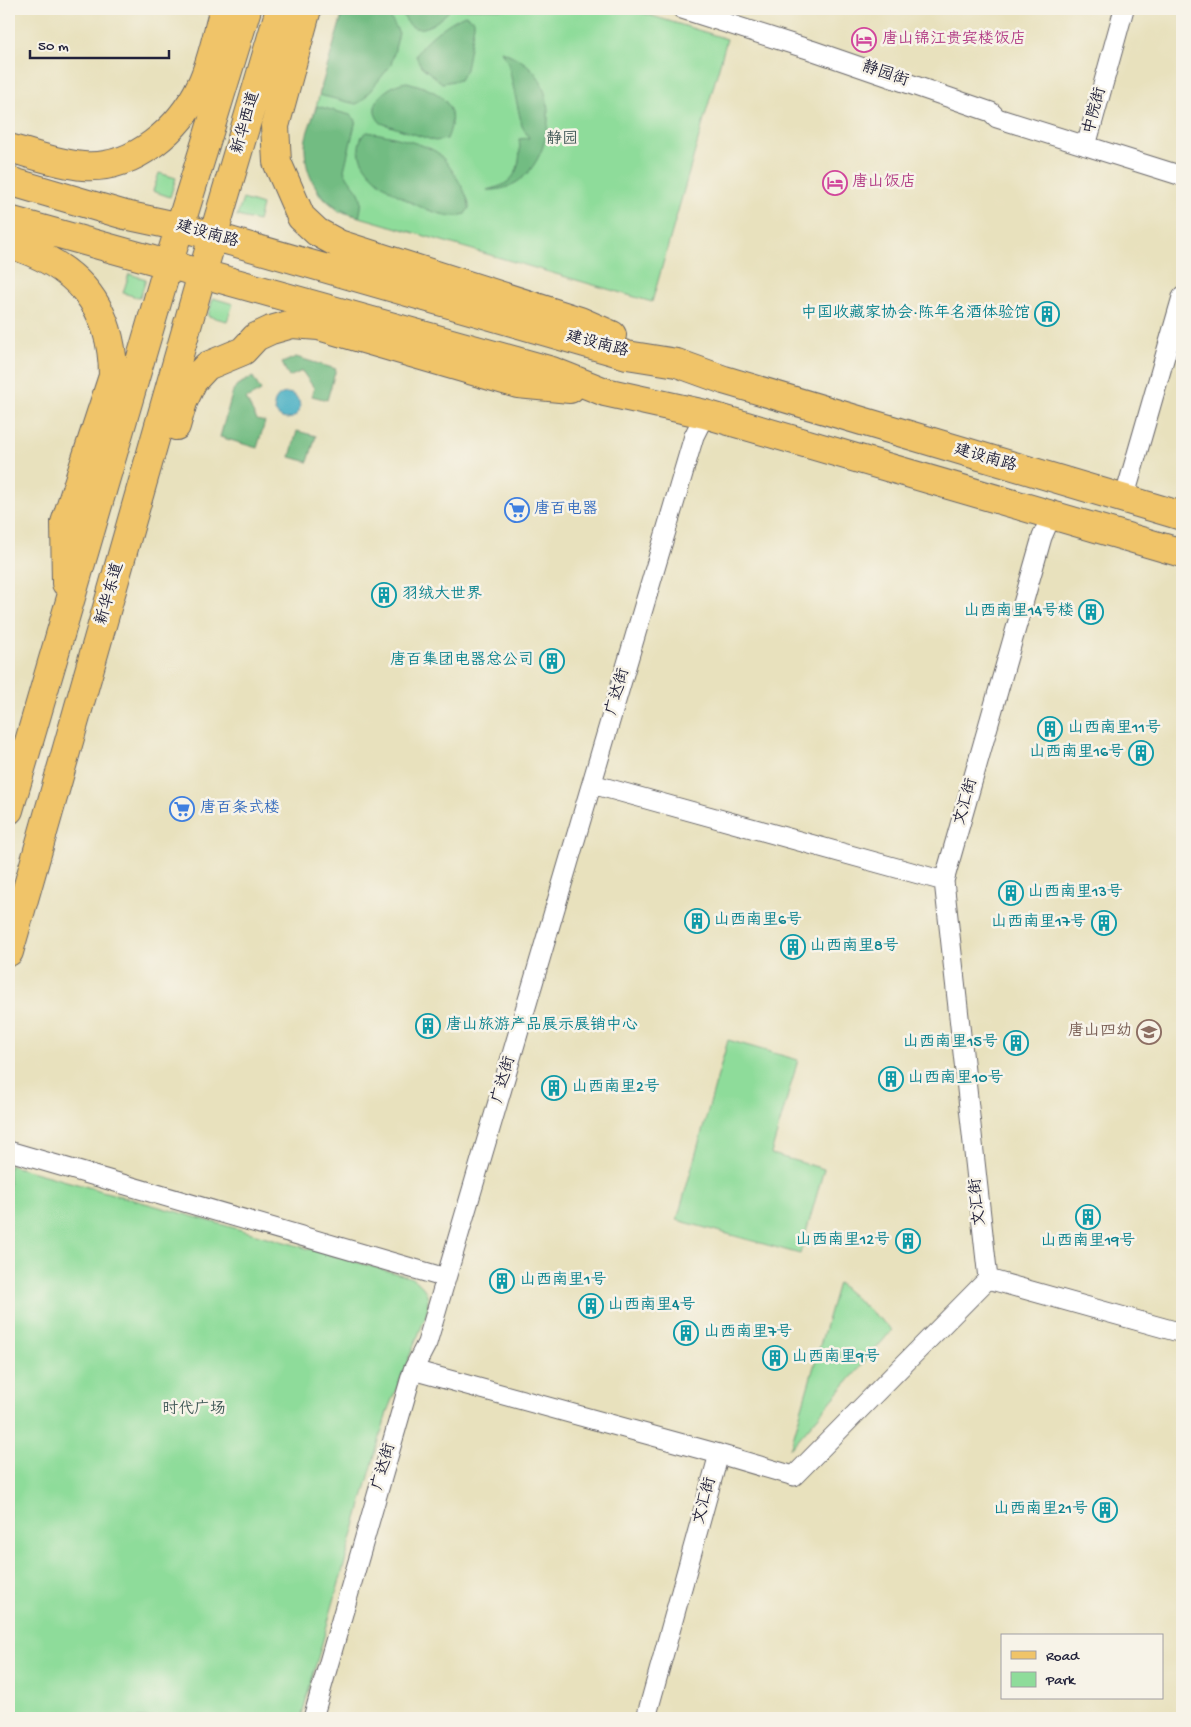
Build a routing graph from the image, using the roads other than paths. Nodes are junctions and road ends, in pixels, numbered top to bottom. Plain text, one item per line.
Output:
1 (224, 9) edge
2 (247, 9) edge
3 (280, 9) edge
4 (307, 9) edge
5 (682, 9) edge
6 (1124, 9) edge
7 (1086, 146) junction
8 (9, 148) edge
9 (1182, 176) edge
10 (9, 181) edge
11 (9, 220) edge
12 (181, 227) junction
13 (214, 236) junction
14 (9, 244) edge
15 (168, 265) junction
16 (202, 274) junction
17 (1182, 297) edge
18 (677, 363) junction
19 (605, 392) junction
20 (705, 414) junction
21 (1124, 500) junction
22 (1052, 514) junction
23 (1182, 516) edge
24 (1182, 553) edge
25 (119, 565) junction
26 (66, 612) junction
27 (13, 781) edge
28 (592, 784) junction
29 (9, 810) edge
30 (944, 881) junction
31 (9, 952) edge
32 (9, 1151) edge
33 (446, 1278) junction
34 (988, 1279) junction
35 (1182, 1334) edge
36 (413, 1370) junction
37 (719, 1454) junction
38 (313, 1718) edge
39 (646, 1718) edge

1 - 8 main road
2 - 12 main road, 新华西道
3 - 13 main road, 新华西道
4 - 18 main road
5 - 7 street, 静园街
6 - 7 street, 中院街
7 - 9 street, 中院街
10 - 12 main road, 建设南路
11 - 15 main road
12 - 13 main road, 建设南路
12 - 15 main road
13 - 16 main road, 新华东道
13 - 18 main road, 建设南路
14 - 26 main road
15 - 16 main road
15 - 26 main road
16 - 19 main road
16 - 25 main road, 新华东道
17 - 21 street
18 - 21 main road, 建设南路
19 - 20 main road
19 - 25 main road
20 - 22 main road
20 - 28 street, 广达街
21 - 23 main road, 建设南路
22 - 24 main road
22 - 30 street, 文汇街
25 - 31 main road, 新华东道
26 - 27 main road
27 - 29 main road
28 - 30 street
28 - 33 street, 广达街
30 - 34 street, 文汇街
32 - 33 street
33 - 36 street, 广达街
34 - 35 street
34 - 37 street
36 - 37 street
36 - 38 street, 广达街
37 - 39 street, 文汇街

